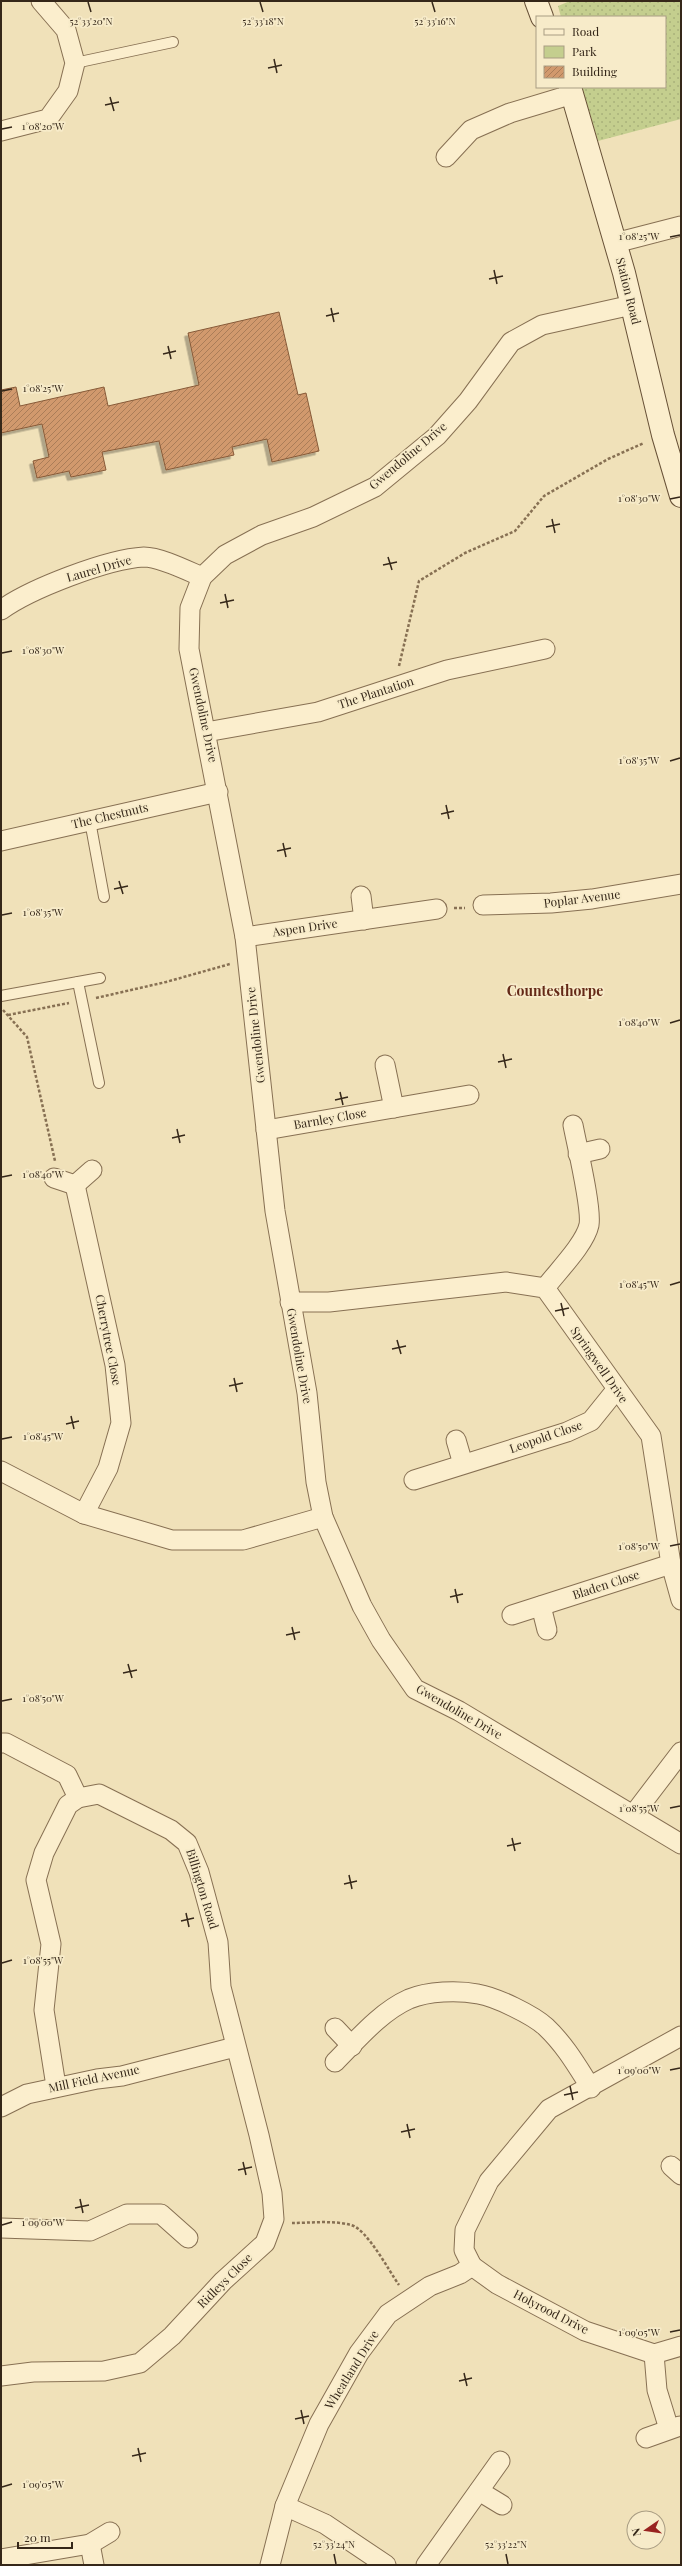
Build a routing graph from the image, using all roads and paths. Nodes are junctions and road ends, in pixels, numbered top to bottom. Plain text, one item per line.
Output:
1 (41, 1) edge
2 (536, 1) edge
3 (542, 16) edge
4 (173, 42) dead end
5 (75, 63) junction
6 (571, 91) edge
7 (1, 131) edge
8 (446, 157) dead end
9 (681, 226) edge
10 (616, 243) junction
11 (632, 305) junction
12 (663, 435) junction
13 (681, 496) edge
14 (202, 577) junction
15 (1, 610) edge
16 (545, 649) dead end
17 (395, 688) junction
18 (206, 732) junction
19 (218, 792) junction
20 (90, 821) junction
21 (1, 841) edge
22 (681, 884) edge
23 (104, 896) dead end
24 (361, 896) dead end
25 (483, 905) joint
26 (437, 909) joint
27 (364, 920) junction
28 (245, 937) junction
29 (248, 959) junction
30 (100, 978) dead end
31 (78, 982) junction
32 (1, 996) edge
33 (82, 1001) junction
34 (1, 1008) edge
35 (8, 1015) junction
36 (385, 1065) dead end
37 (99, 1083) dead end
38 (469, 1095) dead end
39 (394, 1108) junction
40 (573, 1125) dead end
41 (266, 1130) junction
42 (600, 1149) dead end
43 (578, 1154) junction
44 (92, 1170) dead end
45 (54, 1178) joint
46 (75, 1185) junction
47 (545, 1288) junction
48 (290, 1302) junction
49 (616, 1390) junction
50 (456, 1440) dead end
51 (463, 1464) junction
52 (1, 1471) edge
53 (414, 1480) dead end
54 (84, 1514) junction
55 (323, 1517) junction
56 (671, 1564) junction
57 (681, 1600) edge
58 (542, 1606) junction
59 (512, 1615) dead end
60 (547, 1630) dead end
61 (1, 1743) edge
62 (681, 1752) edge
63 (78, 1798) junction
64 (633, 1815) junction
65 (681, 1844) edge
66 (335, 2028) dead end
67 (681, 2036) edge
68 (352, 2046) junction
69 (235, 2047) junction
70 (335, 2062) dead end
71 (56, 2086) junction
72 (591, 2088) junction
73 (1, 2107) edge
74 (274, 2220) junction
75 (1, 2228) edge
76 (188, 2238) dead end
77 (472, 2266) junction
78 (408, 2299) junction
79 (681, 2346) edge
80 (654, 2354) junction
81 (1, 2376) edge
82 (675, 2427) edge
83 (646, 2438) dead end
84 (500, 2461) dead end
85 (479, 2491) junction
86 (502, 2505) dead end
87 (286, 2506) junction
88 (110, 2532) dead end
89 (90, 2544) junction
90 (6, 2560) edge
91 (94, 2565) edge
92 (270, 2565) edge
93 (386, 2565) edge
94 (426, 2565) edge

1 - 5 street
2 - 3 street
4 - 5 lane
5 - 7 street
6 - 8 street
6 - 10 street, Station Road
9 - 10 street
10 - 11 street, Station Road
11 - 12 street, Station Road
11 - 14 street, Gwendoline Drive
12 - 13 street, Station Road
12 - 17 path
14 - 15 street, Laurel Drive
14 - 18 street, Gwendoline Drive
16 - 17 street, The Plantation
17 - 18 street, The Plantation
18 - 19 street, Gwendoline Drive
19 - 20 street, The Chestnuts
19 - 28 street, Gwendoline Drive
20 - 21 street, The Chestnuts
20 - 23 lane
22 - 25 street, Poplar Avenue
24 - 27 street
25 - 26 path
26 - 27 street, Aspen Drive
27 - 28 street, Aspen Drive
28 - 29 street, Gwendoline Drive
29 - 33 path
29 - 41 street, Gwendoline Drive
30 - 31 lane
31 - 32 lane
31 - 33 lane
33 - 35 path
33 - 37 lane
34 - 35 path
35 - 45 path
36 - 39 street
38 - 39 street, Barnley Close
39 - 41 street, Barnley Close
40 - 43 street
41 - 48 street, Gwendoline Drive
42 - 43 street
43 - 47 street
44 - 46 street
45 - 46 street
46 - 54 street, Cherrytree Close
47 - 48 street
47 - 49 street, Springwell Drive
48 - 55 street, Gwendoline Drive
49 - 51 street, Leopold Close
49 - 56 street, Springwell Drive
50 - 51 street
51 - 53 street, Leopold Close
52 - 54 street
54 - 55 street
55 - 64 street, Gwendoline Drive
56 - 57 street, Springwell Drive
56 - 58 street, Bladen Close
58 - 59 street, Bladen Close
58 - 60 street
61 - 63 street
62 - 64 street
63 - 69 street, Billington Road
63 - 71 street
64 - 65 street, Gwendoline Drive
66 - 68 street
67 - 72 street
68 - 70 street
68 - 72 street
69 - 71 street, Mill Field Avenue
69 - 74 street, Ridleys Close
71 - 73 street, Mill Field Avenue
72 - 77 street
74 - 78 path
74 - 81 street, Ridleys Close
75 - 76 street
77 - 78 street, Wheatland Drive
77 - 80 street, Holyrood Drive
78 - 87 street, Wheatland Drive
79 - 80 street
80 - 82 street
82 - 83 street
84 - 85 street
85 - 86 street
85 - 94 street
87 - 92 street, Wheatland Drive
87 - 93 street
88 - 89 street
89 - 90 street
89 - 91 street

